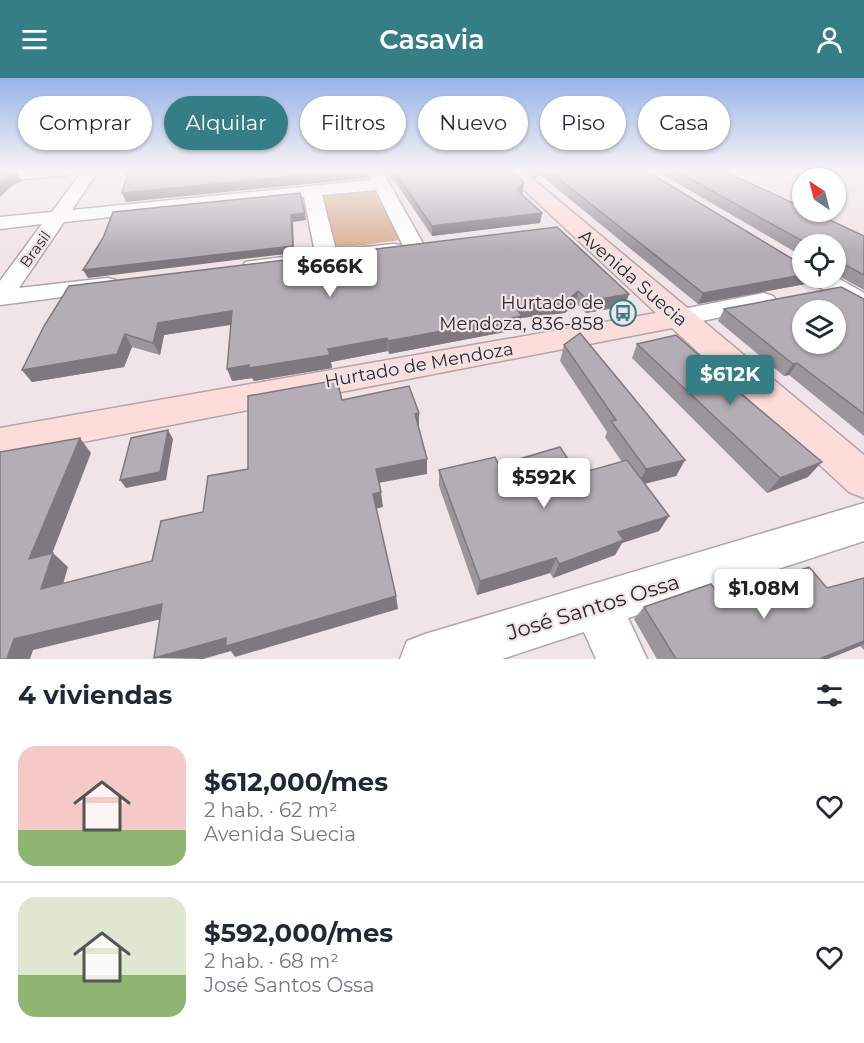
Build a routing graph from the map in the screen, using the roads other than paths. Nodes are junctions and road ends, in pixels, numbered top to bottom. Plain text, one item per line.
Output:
1 (72, 197) edge
2 (252, 197) edge
3 (313, 197) edge
4 (388, 197) edge
5 (542, 197) edge
6 (58, 217) junction
7 (0, 223) edge
8 (576, 227) junction
9 (553, 230) edge
10 (437, 244) edge
11 (414, 247) junction
12 (327, 258) junction
13 (236, 269) edge
14 (132, 282) edge
15 (812, 289) edge
16 (0, 298) edge
17 (864, 303) edge
18 (678, 318) junction
19 (0, 442) edge
20 (864, 480) edge
21 (864, 522) edge
22 (596, 605) junction
23 (425, 659) edge
24 (622, 659) edge

1 - 6 street, Brasil
2 - 6 street
3 - 12 street
4 - 11 street
5 - 8 main road, Avenida Suecia
6 - 7 street
6 - 16 street, Brasil
8 - 9 street
8 - 18 main road, Avenida Suecia
10 - 11 street
11 - 12 street
12 - 13 street
14 - 16 street
15 - 17 street
15 - 18 street, Hurtado de Mendoza
18 - 19 main road, Hurtado de Mendoza
18 - 20 main road, Avenida Suecia
21 - 22 street, José Santos Ossa
22 - 23 street, José Santos Ossa
22 - 24 street

